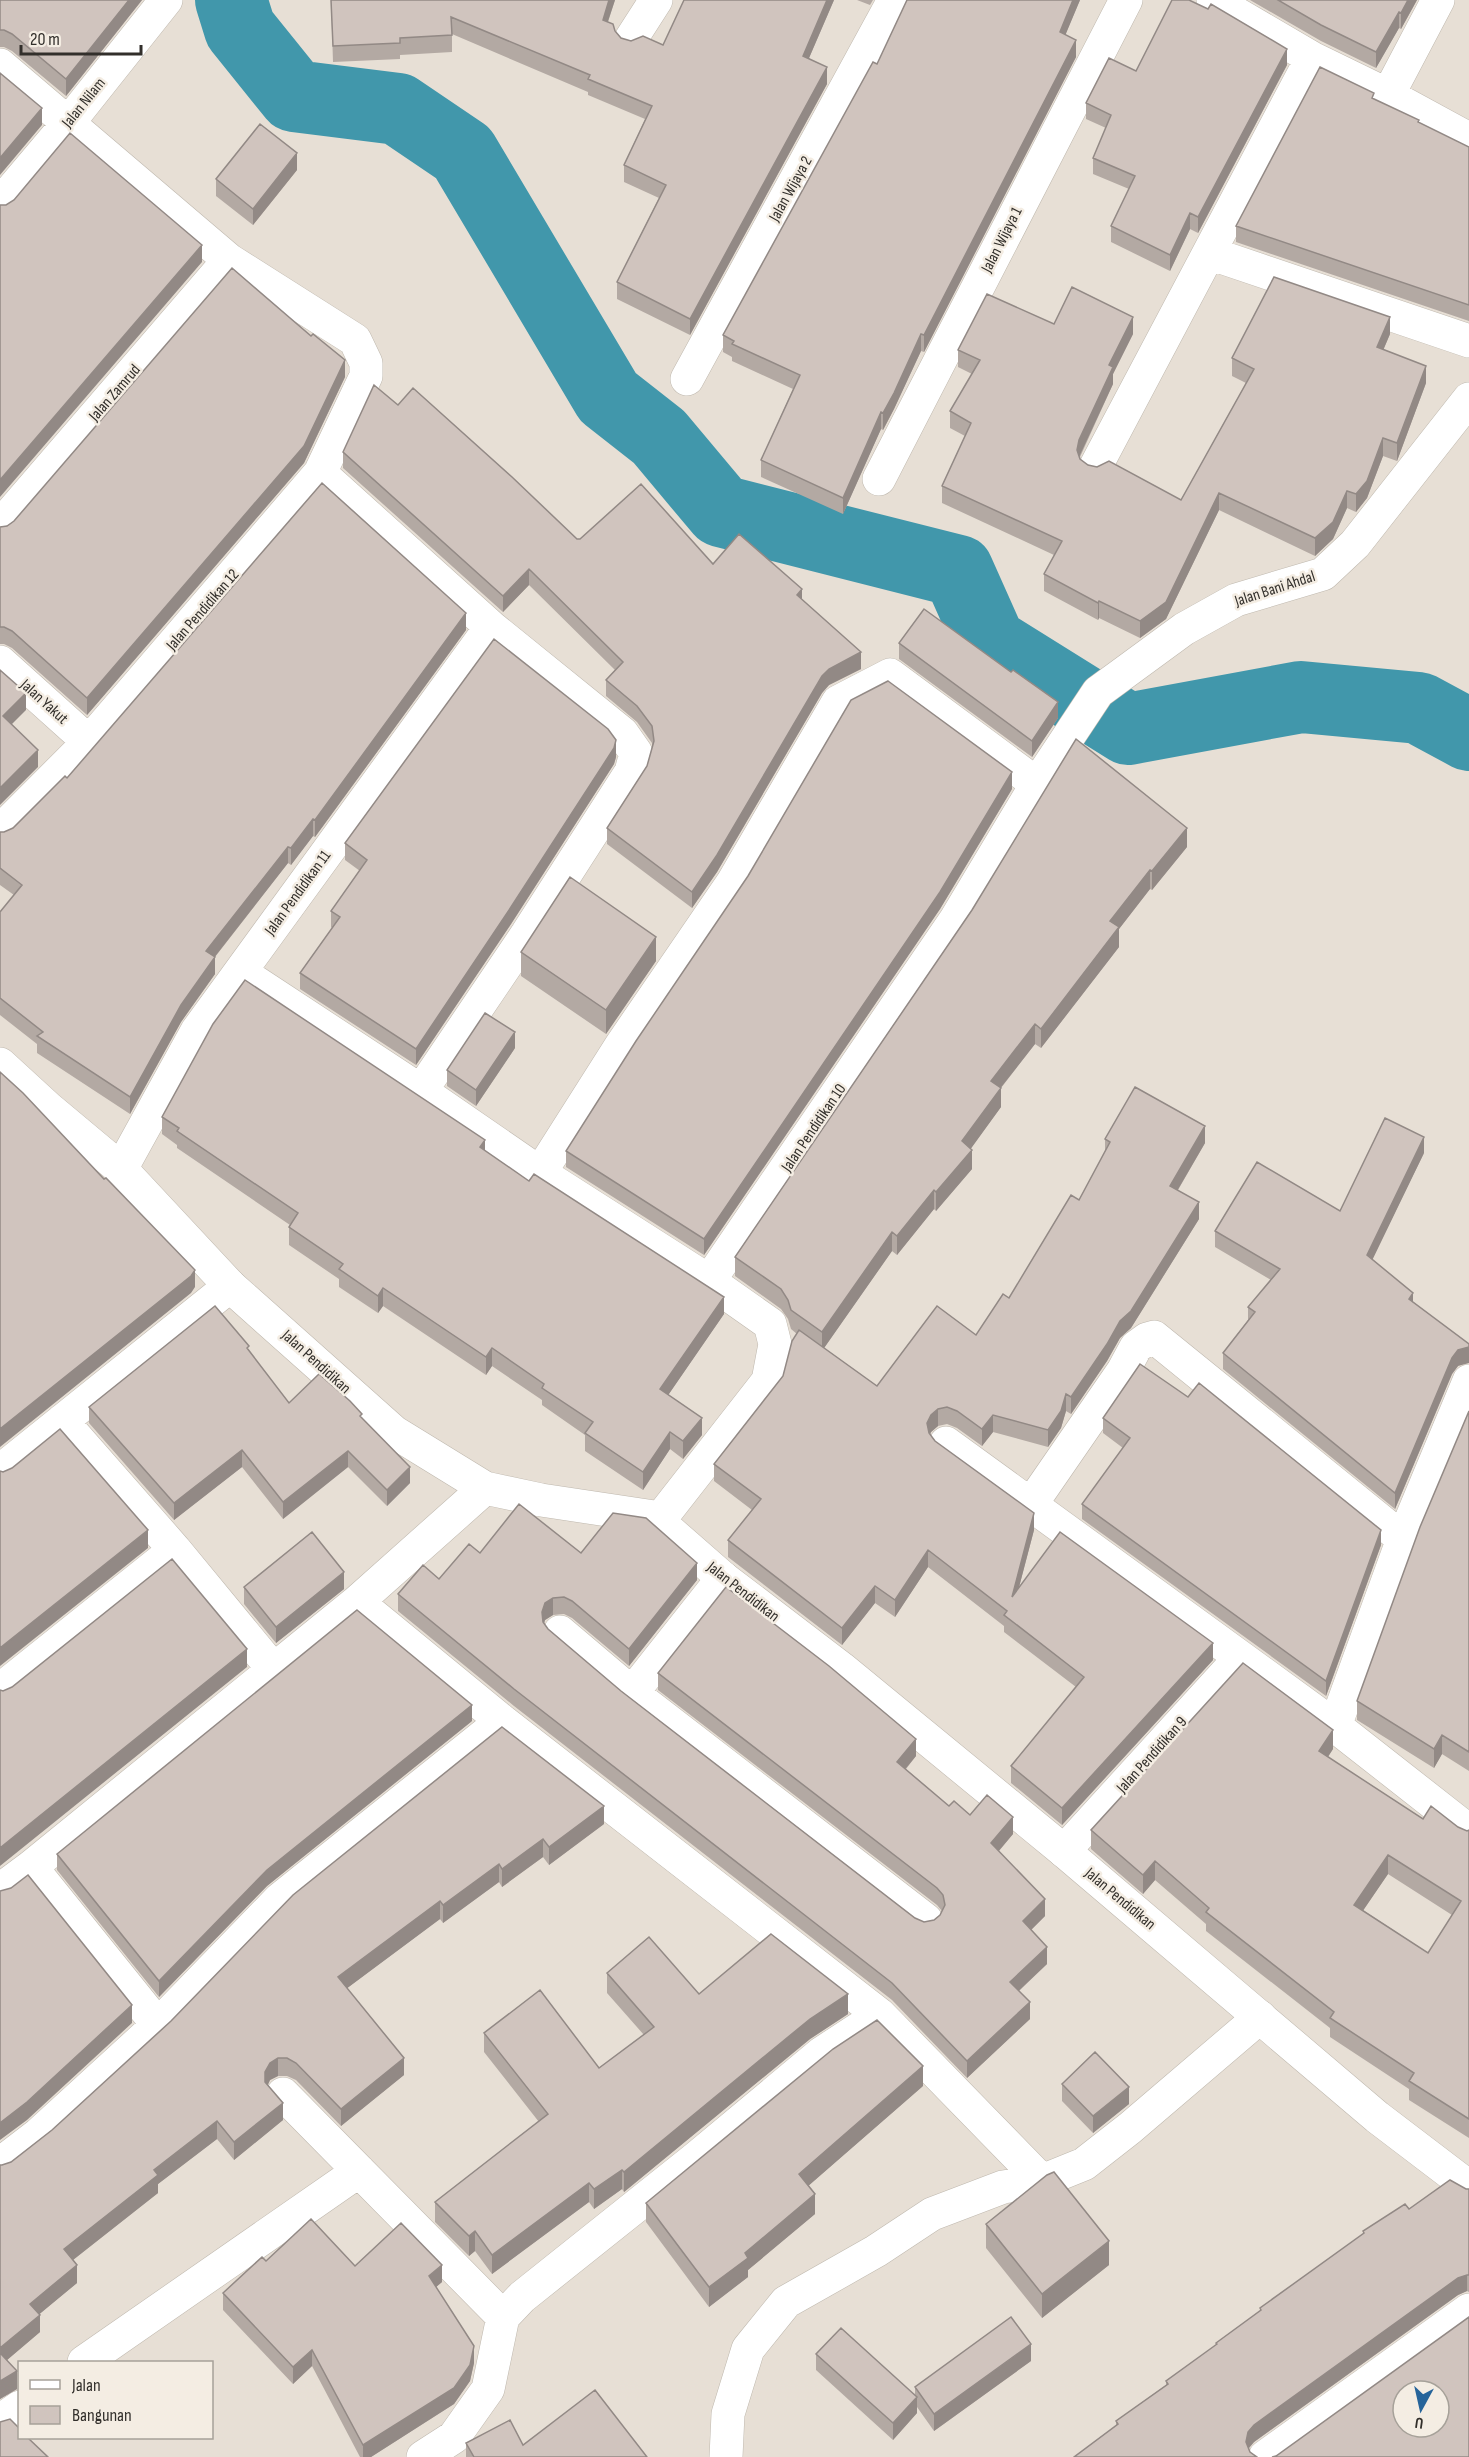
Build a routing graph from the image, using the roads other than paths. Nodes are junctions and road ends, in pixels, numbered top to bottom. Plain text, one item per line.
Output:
1 (166, 0) edge
2 (656, 0) edge
3 (894, 0) edge
4 (1126, 0) edge
5 (1213, 0) edge
6 (1438, 0) edge
7 (631, 39) edge
8 (1312, 58) junction
9 (0, 65) edge
10 (1388, 95) junction
11 (69, 122) junction
12 (1469, 139) edge
13 (0, 204) edge
14 (1209, 253) junction
15 (229, 260) junction
16 (1469, 341) edge
17 (687, 378) dead end
18 (1469, 399) edge
19 (1096, 466) edge
20 (320, 473) junction
21 (879, 479) dead end
22 (0, 526) edge
23 (491, 627) junction
24 (0, 662) edge
25 (1090, 704) joint
26 (89, 742) junction
27 (1037, 784) junction
28 (0, 831) edge
29 (240, 972) junction
30 (0, 1064) edge
31 (421, 1091) junction
32 (121, 1169) junction
33 (540, 1173) junction
34 (709, 1281) junction
35 (230, 1286) junction
36 (1469, 1381) edge
37 (62, 1421) junction
38 (945, 1443) dead end
39 (0, 1471) edge
40 (484, 1488) junction
41 (1032, 1503) junction
42 (661, 1518) junction
43 (1404, 1539) junction
44 (175, 1550) junction
45 (723, 1578) junction
46 (357, 1602) junction
47 (560, 1632) dead end
48 (1240, 1658) junction
49 (273, 1669) junction
50 (0, 1690) edge
51 (632, 1693) junction
52 (502, 1721) junction
53 (1335, 1726) junction
54 (1469, 1831) edge
55 (1064, 1851) junction
56 (31, 1868) junction
57 (0, 1890) edge
58 (926, 1920) edge
59 (880, 2015) junction
60 (1260, 2017) junction
61 (158, 2025) junction
62 (283, 2094) dead end
63 (0, 2164) edge
64 (359, 2171) junction
65 (1042, 2181) junction
66 (1469, 2187) edge
67 (1469, 2310) edge
68 (503, 2317) junction
69 (85, 2361) edge
70 (18, 2408) edge
71 (0, 2421) edge
72 (423, 2457) edge
73 (726, 2457) edge
74 (1265, 2457) edge

1 - 11 street, Jalan Nilam
2 - 7 street
3 - 17 street, Jalan Wijaya 2
4 - 21 street, Jalan Wijaya 1
5 - 8 street
6 - 10 street
8 - 10 street
8 - 14 street
9 - 11 street
10 - 12 street
11 - 13 street, Jalan Nilam
11 - 15 street
14 - 16 street
14 - 19 street
15 - 20 street, Jalan Pendidikan 12
15 - 22 street, Jalan Zamrud
18 - 25 street, Jalan Bani Ahdal
20 - 23 street
20 - 26 street, Jalan Pendidikan 12
23 - 29 street, Jalan Pendidikan 11
23 - 31 street
24 - 26 street, Jalan Yakut
25 - 27 street, Jalan Pendidikan 10
26 - 28 street, Jalan Pendidikan 12
27 - 33 street
27 - 34 street, Jalan Pendidikan 10
29 - 31 street
29 - 32 street, Jalan Pendidikan 11
30 - 32 street, Jalan Pendidikan
31 - 33 street
32 - 35 street, Jalan Pendidikan
33 - 34 street
34 - 42 street
35 - 37 street
35 - 40 street, Jalan Pendidikan
36 - 43 street
37 - 39 street
37 - 44 street
38 - 41 street
40 - 42 street, Jalan Pendidikan
40 - 46 street
41 - 43 street
41 - 48 street
42 - 45 street, Jalan Pendidikan
43 - 53 street
44 - 49 street
44 - 50 street
45 - 51 street
45 - 55 street, Jalan Pendidikan
46 - 49 street
46 - 52 street
47 - 51 street
48 - 53 street
48 - 55 street, Jalan Pendidikan 9
49 - 56 street
51 - 58 street
52 - 59 street
52 - 61 street
53 - 54 street
55 - 60 street, Jalan Pendidikan
56 - 57 street
56 - 61 street
59 - 65 street
59 - 68 street
60 - 65 street
60 - 66 street, Jalan Pendidikan
61 - 63 street
62 - 64 street
64 - 68 street
64 - 69 street
65 - 73 street
67 - 74 street
68 - 72 street
70 - 71 street

